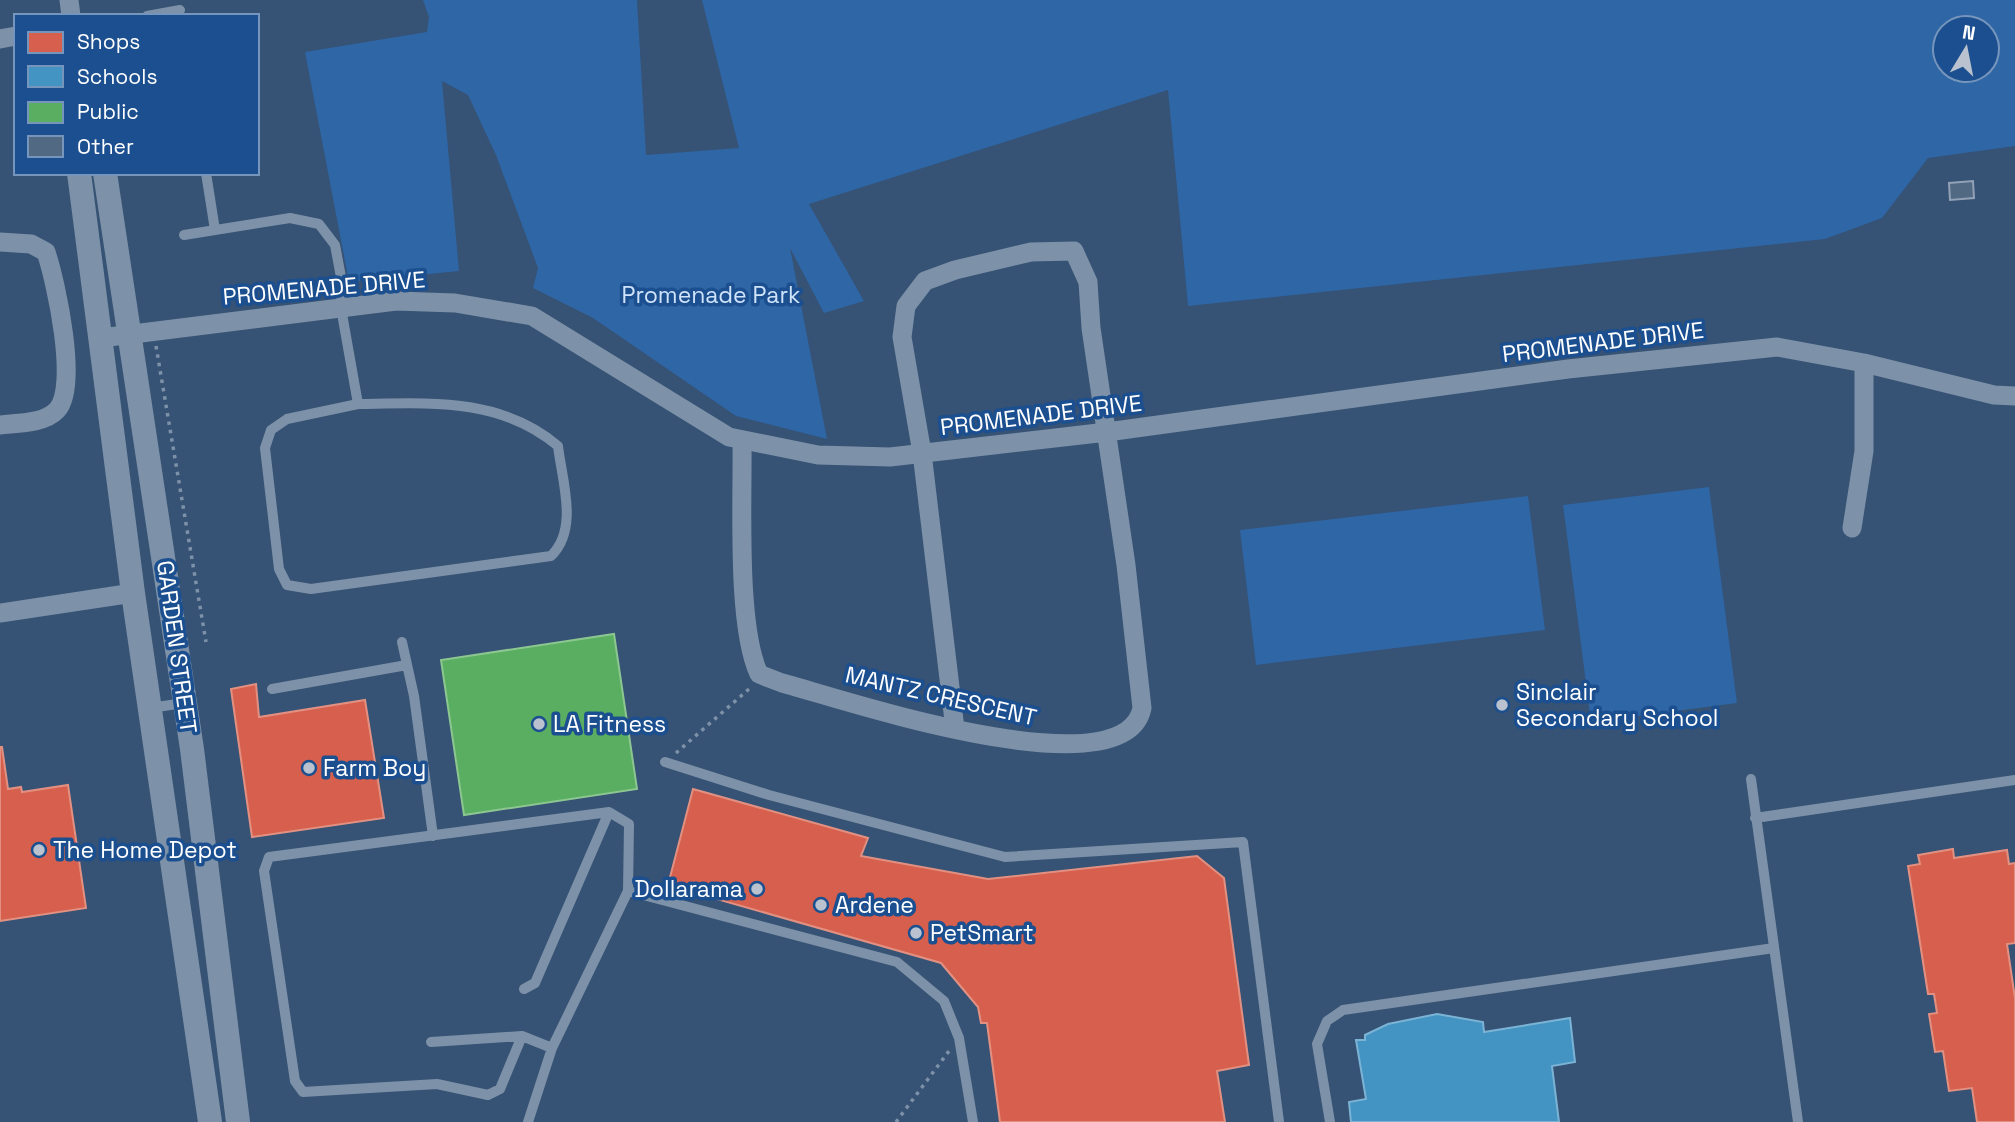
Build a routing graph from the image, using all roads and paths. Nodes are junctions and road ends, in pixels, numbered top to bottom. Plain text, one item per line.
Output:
1 (179, 9) edge
2 (156, 14) edge
3 (79, 175) edge
4 (105, 175) edge
5 (206, 175) edge
6 (215, 230) junction
7 (184, 235) dead end
8 (0, 242) edge
9 (341, 308) junction
10 (141, 332) junction
11 (101, 338) junction
12 (1864, 363) junction
13 (2015, 396) edge
14 (358, 404) junction
15 (0, 425) edge
16 (1107, 432) junction
17 (742, 440) junction
18 (922, 453) junction
19 (1852, 528) dead end
20 (133, 593) junction
21 (0, 613) edge
22 (206, 642) dead end
23 (402, 642) dead end
24 (407, 665) junction
25 (764, 676) junction
26 (272, 690) dead end
27 (186, 703) junction
28 (150, 708) junction
29 (955, 729) junction
30 (664, 762) joint
31 (1751, 779) dead end
32 (2015, 780) edge
33 (609, 811) junction
34 (1755, 818) junction
35 (433, 836) junction
36 (628, 891) junction
37 (1774, 948) junction
38 (524, 989) dead end
39 (523, 1036) junction
40 (959, 1038) junction
41 (431, 1042) dead end
42 (552, 1048) junction
43 (210, 1122) edge
44 (238, 1122) edge
45 (528, 1122) edge
46 (896, 1122) edge
47 (972, 1122) edge
48 (1279, 1122) edge
49 (1330, 1122) edge
50 (1798, 1122) edge

1 - 2 lane
3 - 11 street, GARDEN STREET
4 - 10 street, GARDEN STREET
5 - 6 lane
6 - 7 lane
6 - 9 lane
8 - 15 street
9 - 10 street, PROMENADE DRIVE
9 - 14 lane
9 - 17 street, PROMENADE DRIVE
10 - 11 street, PROMENADE DRIVE
10 - 22 path
10 - 27 street, GARDEN STREET
11 - 20 street, GARDEN STREET
12 - 13 street, PROMENADE DRIVE
12 - 16 street, PROMENADE DRIVE
12 - 19 street
14 - 14 lane
16 - 18 street, PROMENADE DRIVE
16 - 18 street
16 - 29 street, MANTZ CRESCENT
17 - 18 street, PROMENADE DRIVE
17 - 25 street
18 - 29 street
20 - 21 street
20 - 28 street, GARDEN STREET
23 - 24 lane
24 - 26 lane
24 - 35 lane
25 - 29 street, MANTZ CRESCENT
25 - 30 path
27 - 28 lane
27 - 44 street, GARDEN STREET
28 - 43 street, GARDEN STREET
30 - 48 lane
31 - 34 lane
32 - 34 lane
33 - 35 lane
33 - 36 lane
33 - 38 lane
34 - 37 lane
35 - 39 lane
36 - 40 lane
36 - 42 lane
37 - 49 lane
37 - 50 lane
39 - 41 lane
39 - 42 lane
40 - 46 path
40 - 47 lane
42 - 45 lane

